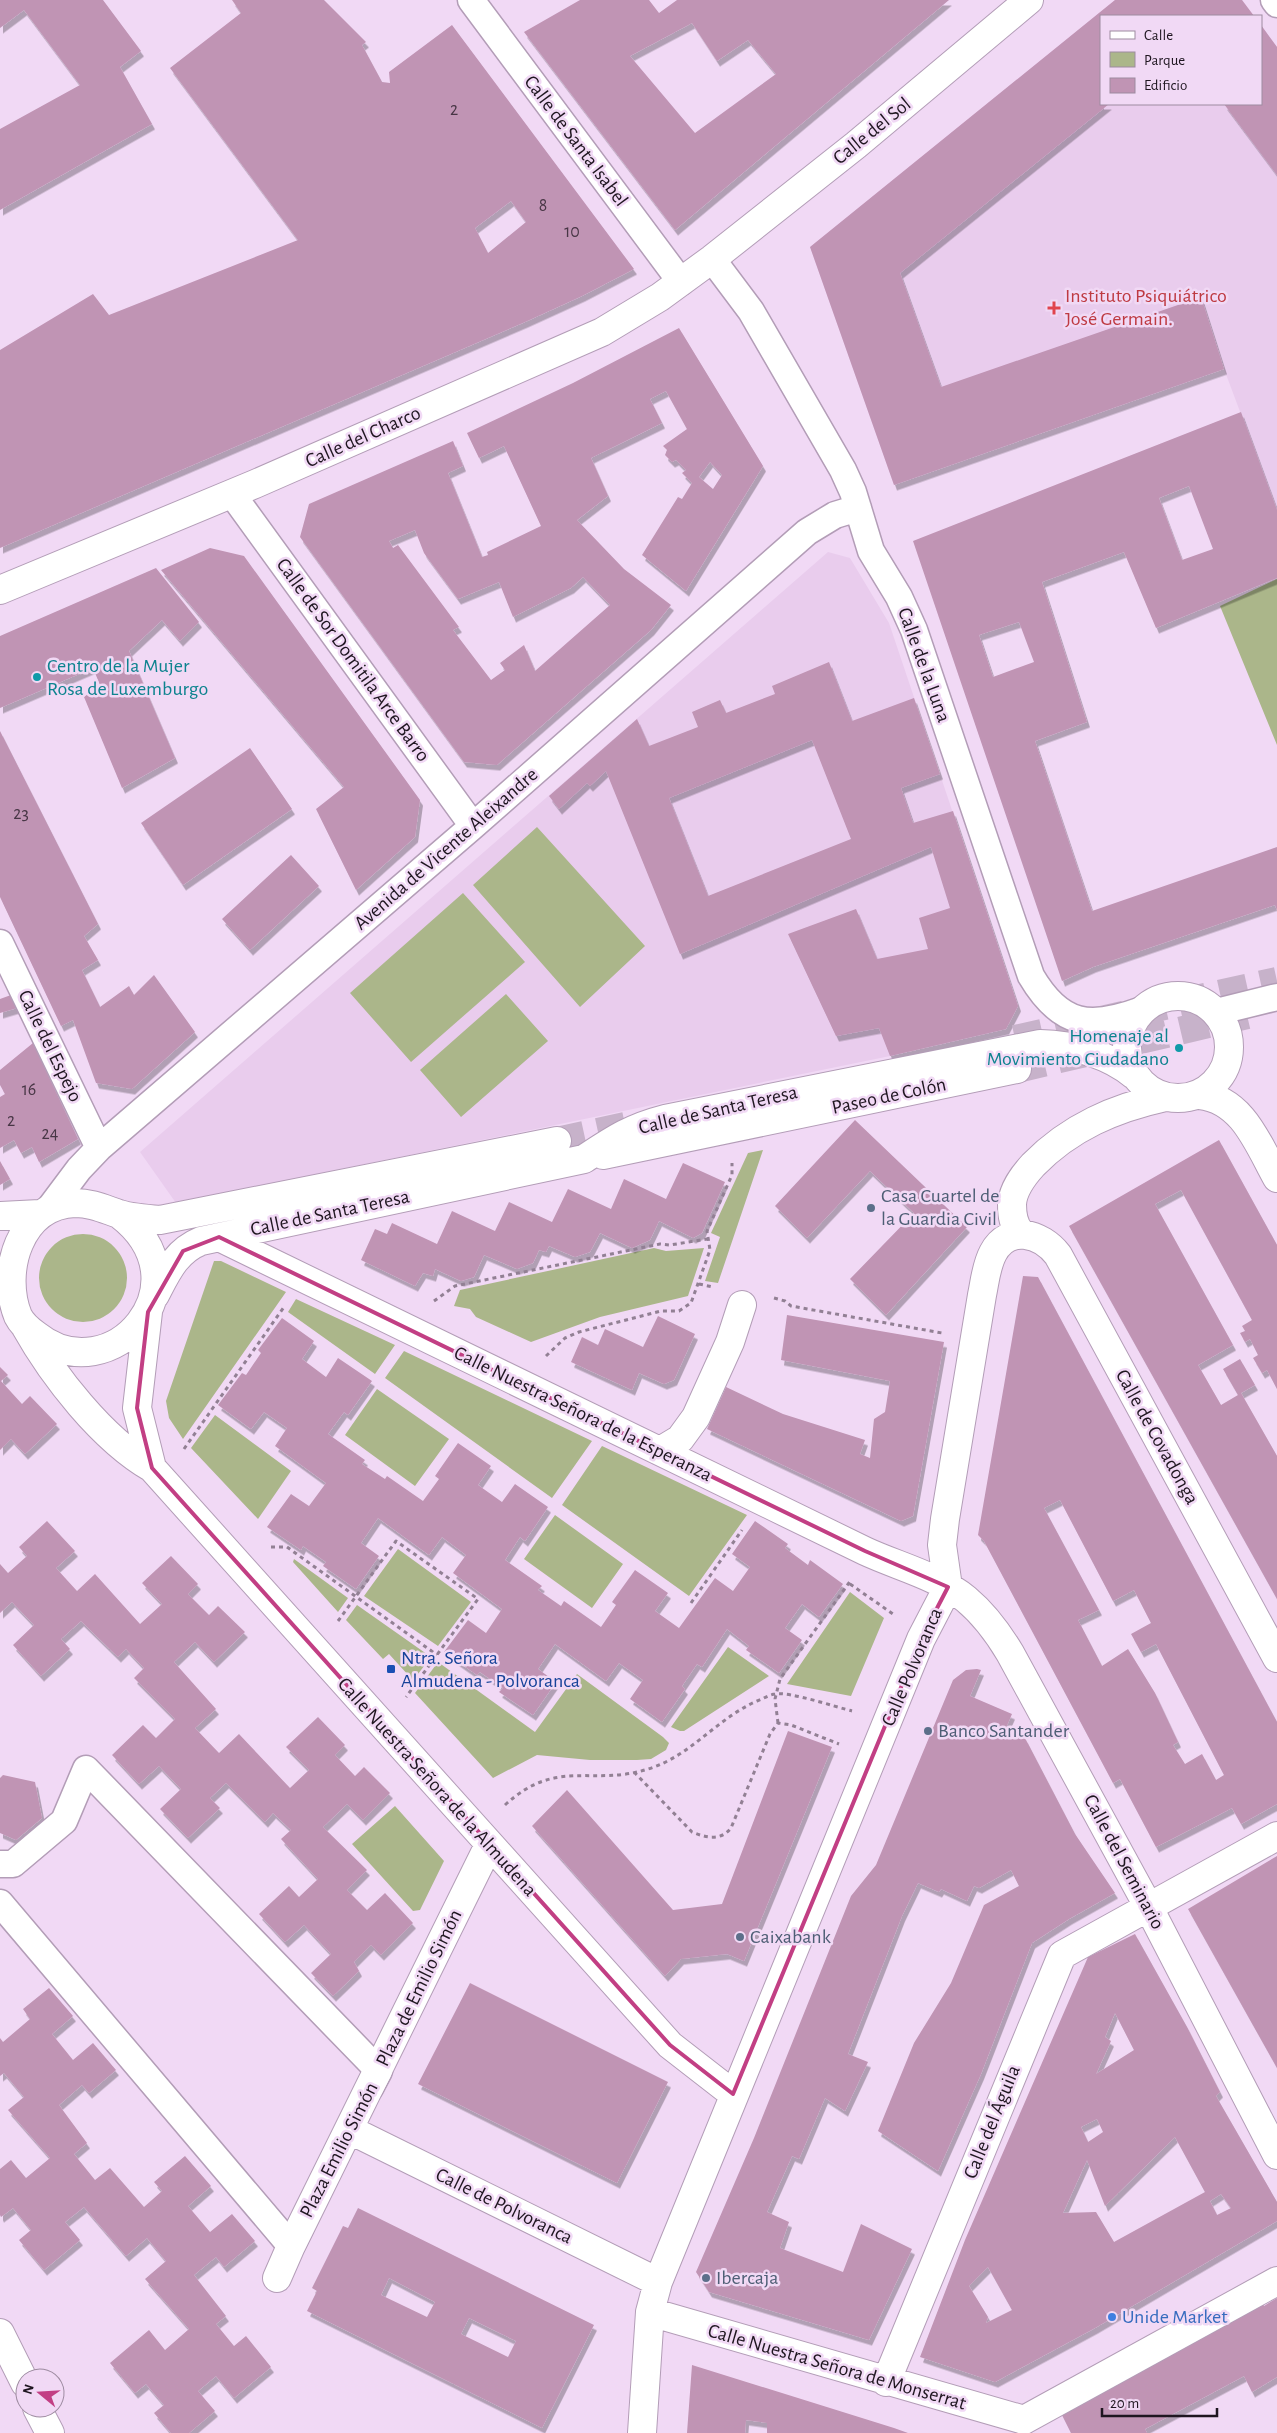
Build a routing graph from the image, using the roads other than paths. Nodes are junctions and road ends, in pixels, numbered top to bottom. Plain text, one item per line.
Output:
1 (471, 0) edge
2 (1029, 0) edge
3 (1274, 0) edge
4 (1277, 4) edge
5 (712, 258) junction
6 (681, 282) junction
7 (232, 494) junction
8 (858, 508) junction
9 (0, 590) edge
10 (473, 826) junction
11 (0, 943) edge
12 (1277, 997) edge
13 (1142, 1010) junction
14 (1216, 1012) junction
15 (1017, 1069) tunnel mouth
16 (1134, 1074) junction
17 (1200, 1095) junction
18 (1165, 1097) junction
19 (557, 1141) tunnel mouth
20 (99, 1148) junction
21 (584, 1159) junction
22 (1277, 1178) edge
23 (45, 1212) junction
24 (119, 1214) junction
25 (0, 1216) edge
26 (1020, 1233) junction
27 (219, 1237) junction
28 (151, 1303) junction
29 (742, 1305) dead end
30 (14, 1315) edge
31 (660, 1451) junction
32 (152, 1468) junction
33 (948, 1587) junction
34 (1277, 1658) edge
35 (1277, 1836) edge
36 (489, 1845) junction
37 (0, 1864) edge
38 (0, 1903) edge
39 (1148, 1906) junction
40 (379, 2071) junction
41 (734, 2094) junction
42 (350, 2130) junction
43 (1277, 2154) edge
44 (290, 2246) junction
45 (277, 2278) dead end
46 (1277, 2281) edge
47 (658, 2282) junction
48 (650, 2312) junction
49 (0, 2333) edge
50 (18, 2368) edge
51 (886, 2382) junction
52 (42, 2418) edge
53 (1027, 2426) edge
54 (50, 2433) edge
55 (642, 2433) edge

1 - 6 street, Calle de Santa Isabel
2 - 5 street, Calle del Sol
3 - 4 street
5 - 6 street, Calle del Charco
5 - 8 street, Calle de la Luna
6 - 7 street, Calle del Charco
7 - 9 street, Calle del Charco
7 - 10 street, Calle de Sor Domitila Arce Barro
8 - 10 street, Avenida de Vicente Aleixandre
8 - 13 street, Calle de la Luna
10 - 20 street, Avenida de Vicente Aleixandre
11 - 20 street, Calle del Espejo
12 - 14 street
13 - 14 street
13 - 16 street
14 - 17 street
15 - 21 street, Paseo de Colón
16 - 18 street
16 - 21 street, Calle de Santa Teresa
17 - 18 street
17 - 22 street
18 - 26 street
19 - 24 street
20 - 23 street, Avenida de Vicente Aleixandre
21 - 27 street, Calle de Santa Teresa
23 - 24 street
23 - 25 street
23 - 30 street
24 - 28 street
26 - 33 street, Calle Polvoranca
26 - 34 street, Calle de Covadonga
27 - 28 street, Calle de Santa Teresa
27 - 31 street, Calle Nuestra Señora de la Esperanza
28 - 30 street
28 - 32 street, Calle Nuestra Señora de la Almudena
29 - 31 street
30 - 32 street, Calle Nuestra Señora de la Almudena
31 - 33 street, Calle Nuestra Señora de la Esperanza
32 - 36 street, Calle Nuestra Señora de la Almudena
33 - 39 street, Calle del Seminario
33 - 41 street, Calle Polvoranca
35 - 39 street, Calle del Águila
36 - 40 street, Plaza de Emilio Simón
36 - 41 street, Calle Nuestra Señora de la Almudena
37 - 40 street, Plaza Emilio Simón
38 - 44 street, Plaza Emilio Simón
39 - 43 street, Calle del Seminario
39 - 51 street, Calle del Águila
40 - 42 street, Plaza de Emilio Simón
40 - 44 street, Plaza Emilio Simón
41 - 47 street
42 - 44 street, Plaza de Emilio Simón
42 - 47 street, Calle de Polvoranca
44 - 45 street, Plaza de Emilio Simón
46 - 53 street
47 - 48 street
48 - 51 street, Calle Nuestra Señora de Monserrat
48 - 55 street
49 - 50 street
51 - 53 street, Calle Nuestra Señora de Monserrat
52 - 54 street

